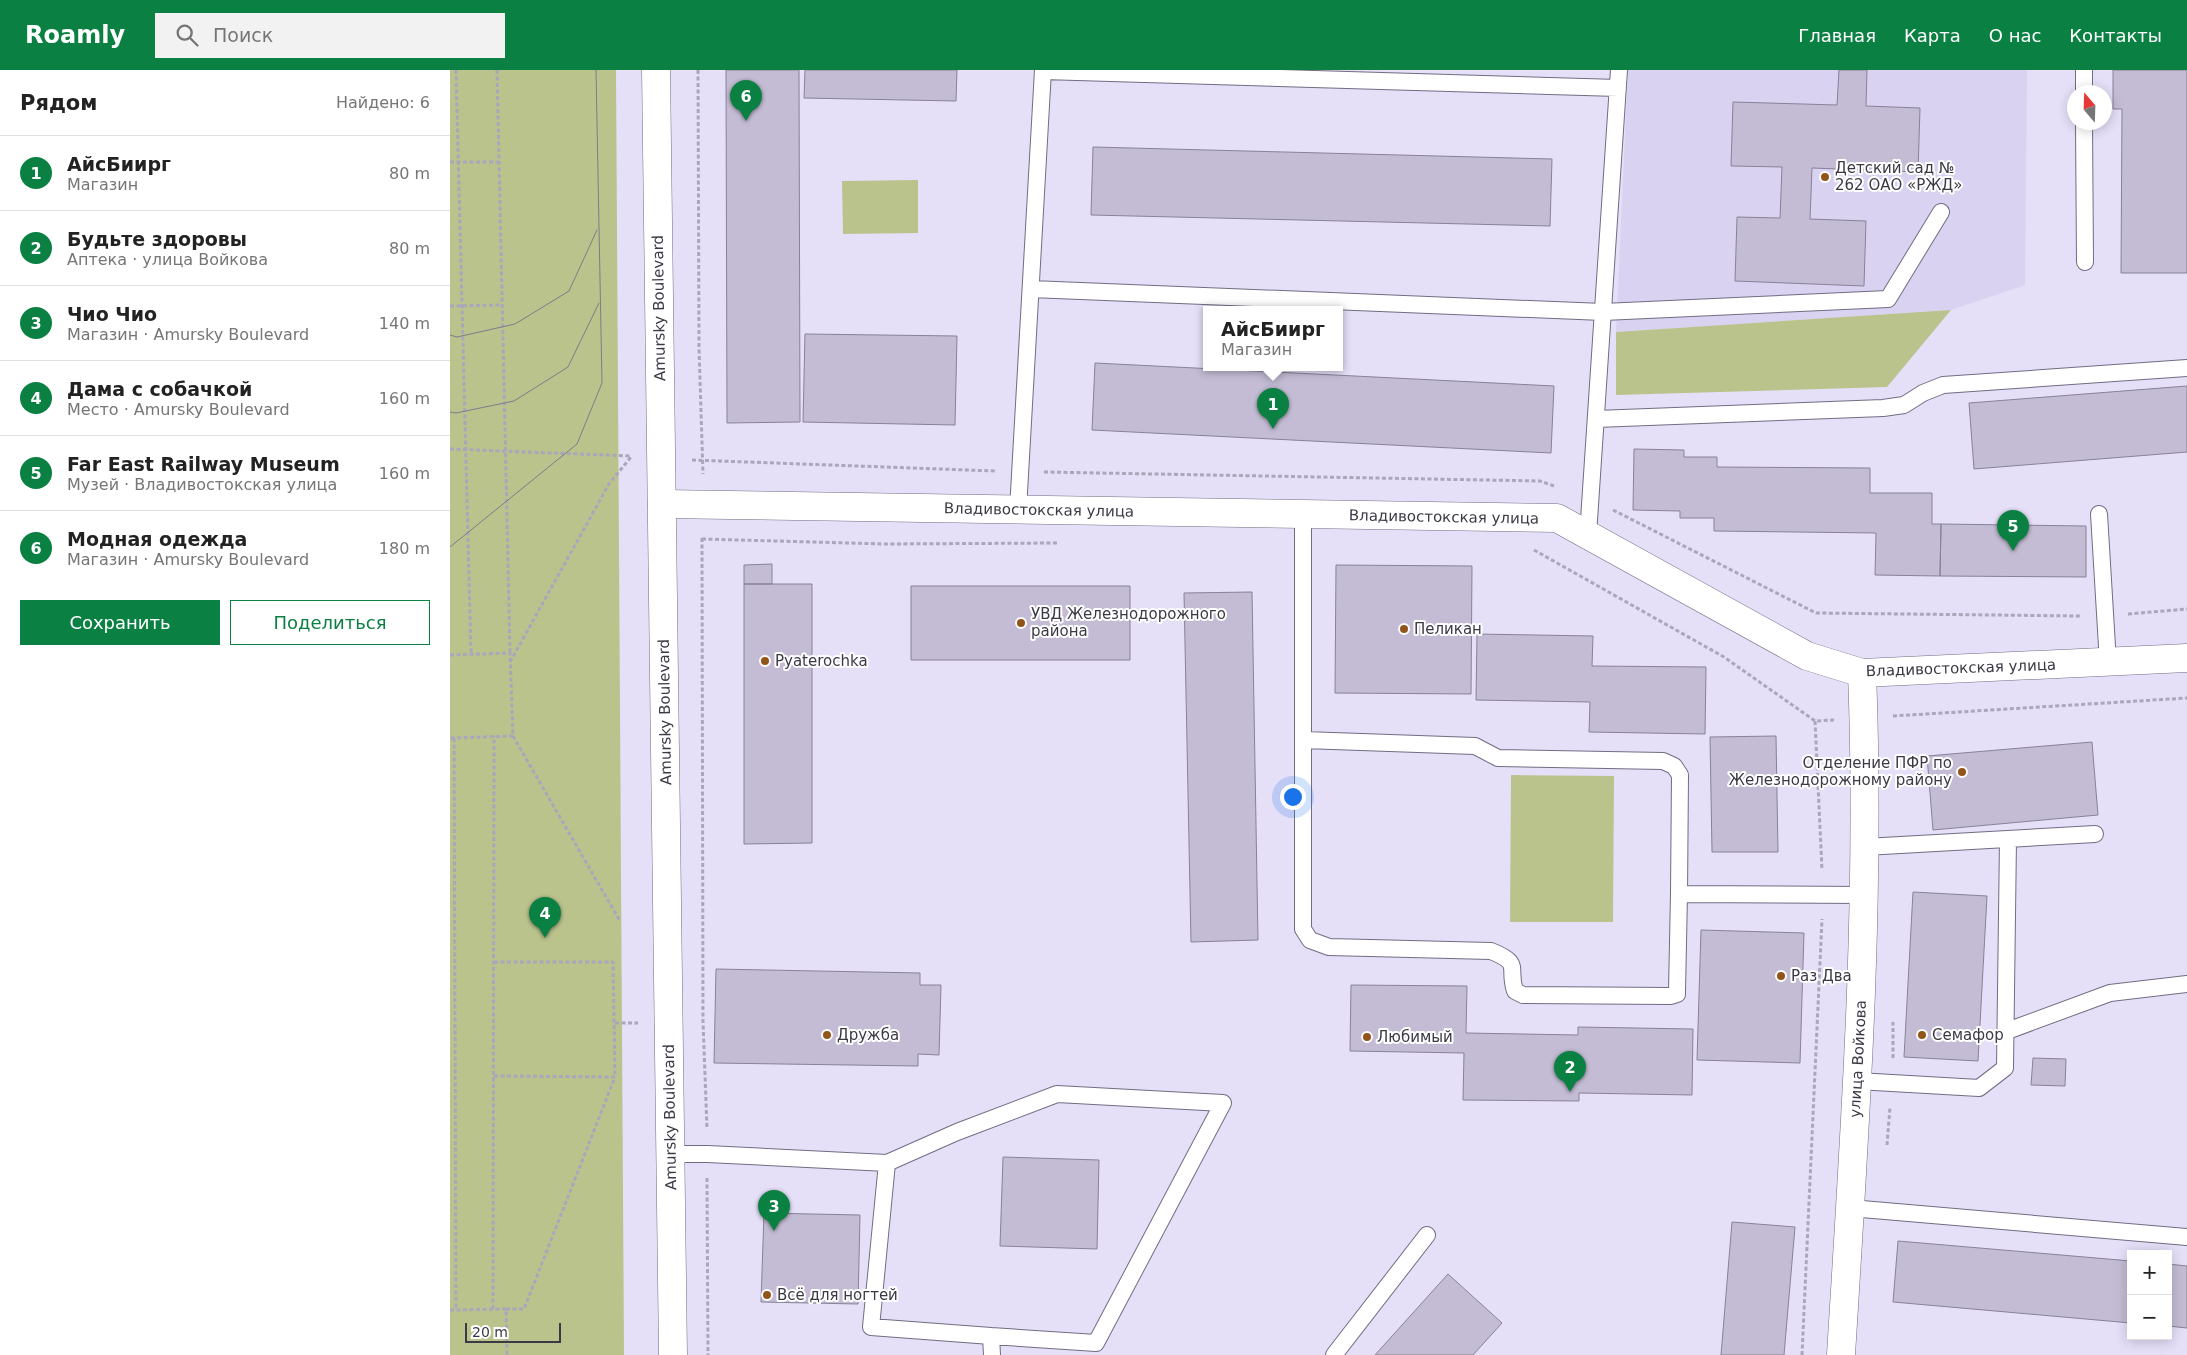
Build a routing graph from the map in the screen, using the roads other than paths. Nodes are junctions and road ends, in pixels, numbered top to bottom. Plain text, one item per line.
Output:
1 (656, 70) edge
2 (1043, 70) edge
3 (1619, 70) edge
4 (2084, 70) edge
5 (2084, 85) edge
6 (1618, 88) junction
7 (2084, 130) edge
8 (1940, 212) dead end
9 (2085, 262) dead end
10 (1031, 289) junction
11 (1603, 312) junction
12 (2187, 368) edge
13 (1596, 420) junction
14 (662, 504) junction
15 (1018, 510) junction
16 (1304, 514) junction
17 (2099, 514) dead end
18 (1588, 535) junction
19 (2187, 658) edge
20 (2108, 663) junction
21 (1862, 673) junction
22 (1304, 740) junction
23 (2095, 834) dead end
24 (2008, 839) junction
25 (1865, 847) junction
26 (1679, 894) junction
27 (1865, 895) junction
28 (2187, 984) edge
29 (2007, 1031) junction
30 (1858, 1081) junction
31 (670, 1154) junction
32 (887, 1163) junction
33 (1850, 1208) junction
34 (1427, 1235) dead end
35 (2187, 1236) edge
36 (991, 1336) junction
37 (673, 1355) edge
38 (992, 1355) edge
39 (1334, 1355) edge
40 (1841, 1355) edge

1 - 14 street, Amursky Boulevard
2 - 6 lane
2 - 10 lane
3 - 6 lane
4 - 5 lane
6 - 11 lane
7 - 9 lane
8 - 11 lane
10 - 11 lane
10 - 15 lane
11 - 13 lane
12 - 13 lane
13 - 18 lane
14 - 15 street, Владивостокская улица
14 - 31 street, Amursky Boulevard
15 - 16 street, Владивостокская улица
16 - 18 street, Владивостокская улица
16 - 22 lane
17 - 20 lane
18 - 21 street, Владивостокская улица
19 - 20 street, Владивостокская улица
20 - 21 street, Владивостокская улица
21 - 25 street, улица Войкова
22 - 26 lane
22 - 26 lane
23 - 24 lane
24 - 25 lane
24 - 29 lane
25 - 27 street, улица Войкова
26 - 27 lane
27 - 30 street, улица Войкова
28 - 29 lane
29 - 30 lane
30 - 33 street, улица Войкова
31 - 32 lane
31 - 37 street, Amursky Boulevard
32 - 36 lane
32 - 36 lane
33 - 35 lane
33 - 40 street, улица Войкова
34 - 39 lane
36 - 38 lane

